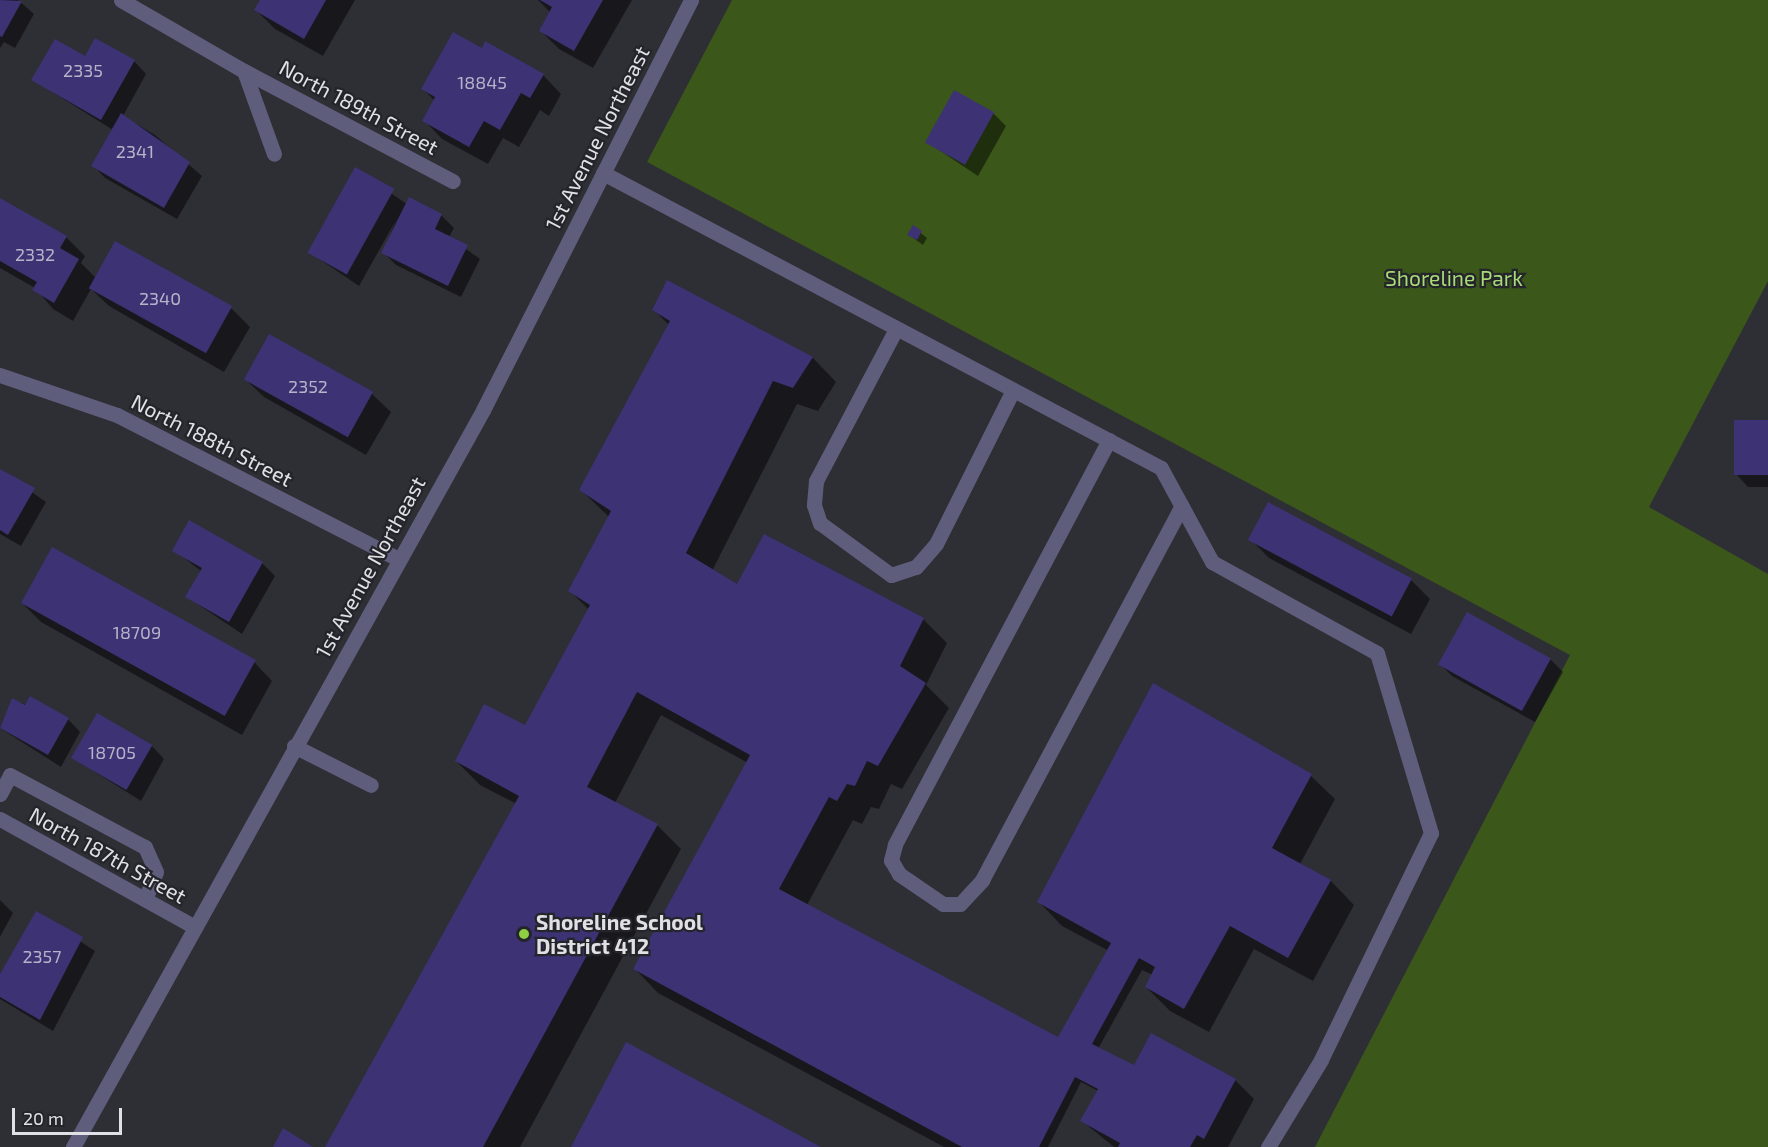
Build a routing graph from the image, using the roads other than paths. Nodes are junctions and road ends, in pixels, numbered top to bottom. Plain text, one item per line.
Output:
1 (121, 0) edge
2 (691, 0) edge
3 (244, 71) junction
4 (274, 154) dead end
5 (603, 173) junction
6 (453, 181) dead end
7 (896, 329) junction
8 (0, 375) edge
9 (1013, 390) junction
10 (1109, 440) junction
11 (1182, 506) junction
12 (398, 559) junction
13 (294, 746) junction
14 (371, 784) dead end
15 (0, 794) edge
16 (0, 819) edge
17 (145, 899) junction
18 (195, 927) junction
19 (73, 1147) edge
20 (1268, 1147) edge

1 - 3 street, North 189th Street
2 - 5 street, 1st Avenue Northeast
3 - 4 street, North 189th Street
3 - 6 street, North 189th Street
5 - 7 street
5 - 12 street, 1st Avenue Northeast
7 - 9 street
7 - 9 street
8 - 12 street, North 188th Street
9 - 10 street
10 - 11 street
10 - 11 street
11 - 20 street
12 - 13 street, 1st Avenue Northeast
13 - 14 street
13 - 18 street, 1st Avenue Northeast
15 - 17 street
16 - 17 street, North 187th Street
17 - 18 street, North 187th Street
18 - 19 street, 1st Avenue Northeast

